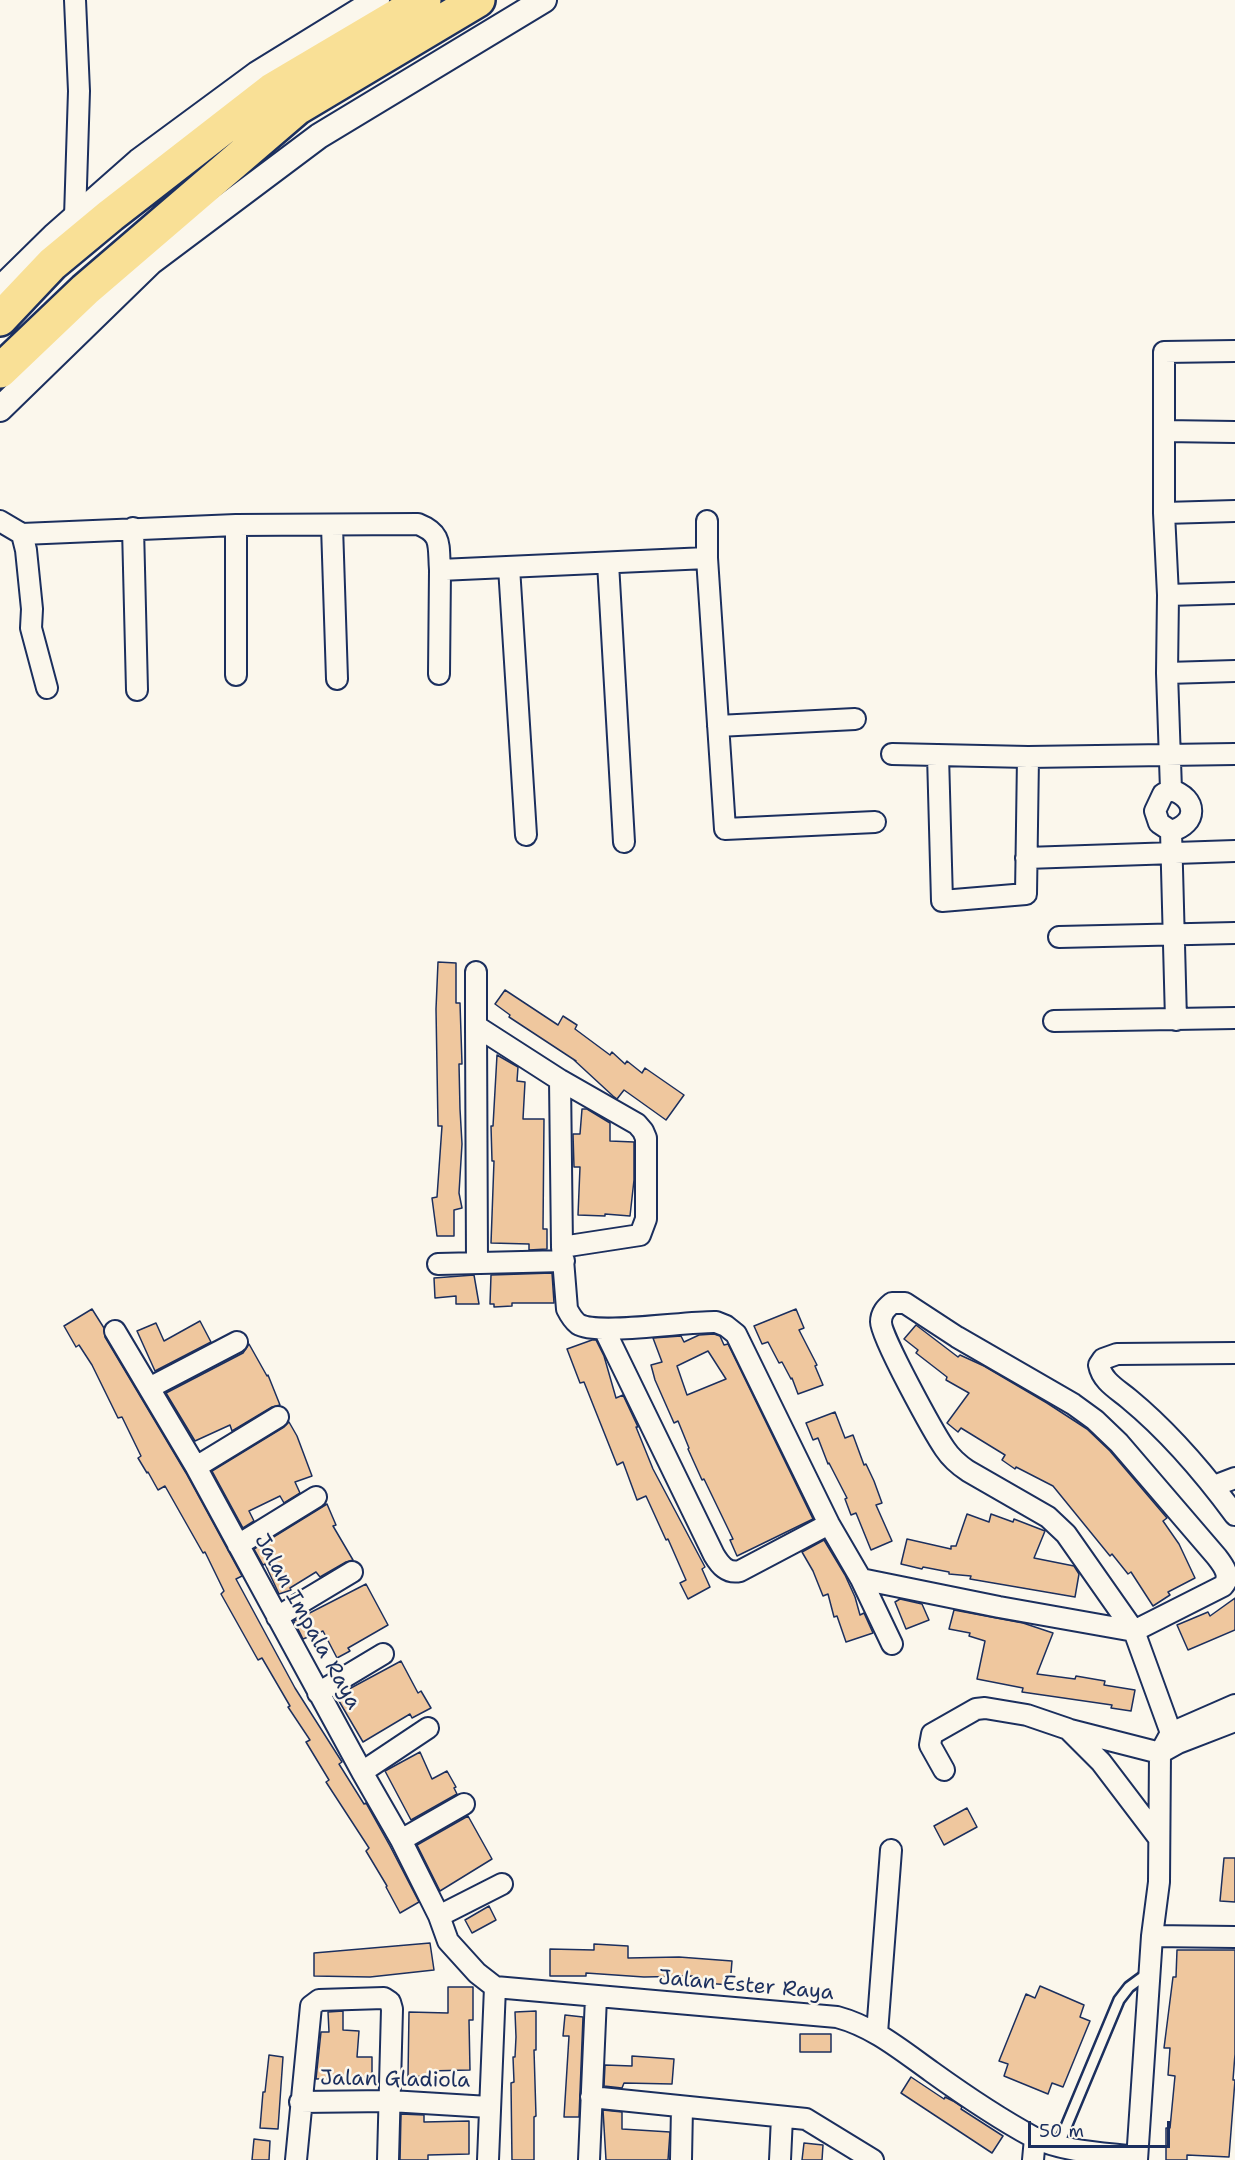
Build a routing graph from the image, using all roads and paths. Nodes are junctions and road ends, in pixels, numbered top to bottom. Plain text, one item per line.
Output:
1 (75, 0) edge
2 (377, 0) edge
3 (424, 0) edge
4 (478, 0) edge
5 (544, 0) edge
6 (75, 217) junction
7 (0, 289) edge
8 (0, 319) edge
9 (1235, 351) edge
10 (0, 371) edge
11 (0, 409) edge
12 (1164, 431) junction
13 (1235, 432) edge
14 (1235, 511) edge
15 (1164, 513) junction
16 (707, 520) dead end
17 (0, 521) edge
18 (236, 525) junction
19 (332, 526) junction
20 (133, 528) junction
21 (22, 534) junction
22 (707, 558) junction
23 (608, 563) junction
24 (509, 567) junction
25 (440, 570) junction
26 (1235, 593) edge
27 (1168, 596) junction
28 (1235, 671) edge
29 (1167, 673) junction
30 (439, 674) dead end
31 (236, 675) dead end
32 (337, 679) dead end
33 (47, 688) dead end
34 (137, 690) dead end
35 (855, 719) dead end
36 (718, 726) junction
37 (892, 754) dead end
38 (1235, 754) edge
39 (938, 755) junction
40 (1169, 755) junction
41 (1028, 757) junction
42 (1171, 790) junction
43 (875, 822) dead end
44 (1171, 831) junction
45 (526, 836) dead end
46 (624, 842) dead end
47 (1235, 852) edge
48 (1171, 853) junction
49 (1026, 858) junction
50 (1235, 933) edge
51 (1172, 935) junction
52 (1059, 937) dead end
53 (476, 972) dead end
54 (1235, 1018) edge
55 (1176, 1020) junction
56 (1054, 1021) dead end
57 (476, 1026) junction
58 (560, 1080) junction
59 (563, 1254) junction
60 (477, 1263) junction
61 (438, 1264) dead end
62 (604, 1329) junction
63 (115, 1331) dead end
64 (237, 1342) dead end
65 (1232, 1357) edge
66 (149, 1388) junction
67 (278, 1417) dead end
68 (196, 1467) junction
69 (1235, 1478) edge
70 (1214, 1486) junction
71 (316, 1497) dead end
72 (1235, 1515) edge
73 (829, 1524) junction
74 (238, 1545) junction
75 (352, 1572) dead end
76 (861, 1579) junction
77 (277, 1617) junction
78 (1134, 1631) junction
79 (892, 1644) dead end
80 (383, 1654) dead end
81 (318, 1693) junction
82 (1235, 1705) edge
83 (1235, 1721) edge
84 (428, 1728) dead end
85 (1068, 1729) junction
86 (1175, 1738) junction
87 (1160, 1753) junction
88 (944, 1770) dead end
89 (362, 1772) junction
90 (464, 1804) dead end
91 (1158, 1838) junction
92 (401, 1840) junction
93 (891, 1850) dead end
94 (502, 1884) dead end
95 (439, 1916) junction
96 (1152, 1936) junction
97 (1235, 1937) edge
98 (1150, 1972) junction
99 (495, 1987) junction
100 (596, 1997) junction
101 (877, 2033) junction
102 (591, 2097) junction
103 (390, 2101) junction
104 (300, 2102) junction
105 (489, 2107) junction
106 (682, 2107) junction
107 (782, 2116) junction
108 (1035, 2138) junction
109 (1058, 2146) junction
110 (1137, 2158) edge
111 (296, 2160) edge
112 (388, 2160) edge
113 (488, 2160) edge
114 (589, 2160) edge
115 (681, 2160) edge
116 (780, 2160) edge
117 (873, 2160) edge
118 (1033, 2160) edge

1 - 6 street
2 - 6 street
3 - 8 highway
4 - 10 highway
5 - 11 street
6 - 7 street
9 - 12 street
12 - 13 street
12 - 15 street
14 - 15 street
15 - 27 street
16 - 22 street
17 - 21 street
18 - 19 street
18 - 20 street
18 - 31 street
19 - 25 street
19 - 32 street
20 - 21 street
20 - 34 street
21 - 33 street
22 - 23 street
22 - 36 street
23 - 24 street
23 - 46 street
24 - 25 street
24 - 45 street
25 - 30 street
26 - 27 street
27 - 29 street
28 - 29 street
29 - 40 street
35 - 36 street
36 - 43 street
37 - 39 street
38 - 40 street
39 - 41 street
39 - 49 street
40 - 41 street
40 - 42 street
41 - 49 street
42 - 44 street
42 - 44 street
44 - 48 street
47 - 48 street
48 - 49 street
48 - 51 street
50 - 51 street
51 - 52 street
51 - 55 street
53 - 57 street
54 - 55 street
55 - 56 street
57 - 58 street
57 - 60 street
58 - 59 street
58 - 59 street
59 - 60 street
59 - 62 street
60 - 61 street
62 - 73 street
62 - 73 street
63 - 66 street, Jalan Impala Raya
64 - 66 street
65 - 70 street
66 - 68 street, Jalan Impala Raya
67 - 68 street
68 - 74 street, Jalan Impala Raya
69 - 70 street
70 - 72 street
71 - 74 street
73 - 76 street
74 - 77 street, Jalan Impala Raya
75 - 77 street
76 - 78 street
76 - 79 street
77 - 81 street, Jalan Impala Raya
78 - 78 street
78 - 86 street
80 - 81 street
81 - 89 street, Jalan Impala Raya
82 - 86 street
83 - 86 street
84 - 89 street
85 - 87 street
85 - 88 street
85 - 91 street
86 - 87 street
87 - 91 street
89 - 92 street, Jalan Impala Raya
90 - 92 street
91 - 96 street
92 - 95 street, Jalan Impala Raya
93 - 101 street
94 - 95 street
95 - 99 street, Jalan Impala Raya
96 - 97 street
96 - 98 street
98 - 109 lane
98 - 110 street
99 - 100 street, Jalan Ester Raya
99 - 105 street
100 - 101 street, Jalan Ester Raya
100 - 102 street
101 - 108 street, Jalan Ester Raya
102 - 106 street
102 - 114 street
103 - 104 street, Jalan Gladiola
103 - 104 street
103 - 105 street, Jalan Gladiola
103 - 112 street
104 - 111 street
105 - 113 street
106 - 107 street
106 - 115 street
107 - 116 street
107 - 117 street
108 - 109 street, Jalan Ester Raya
108 - 118 street
109 - 110 street, Jalan Ester Raya

